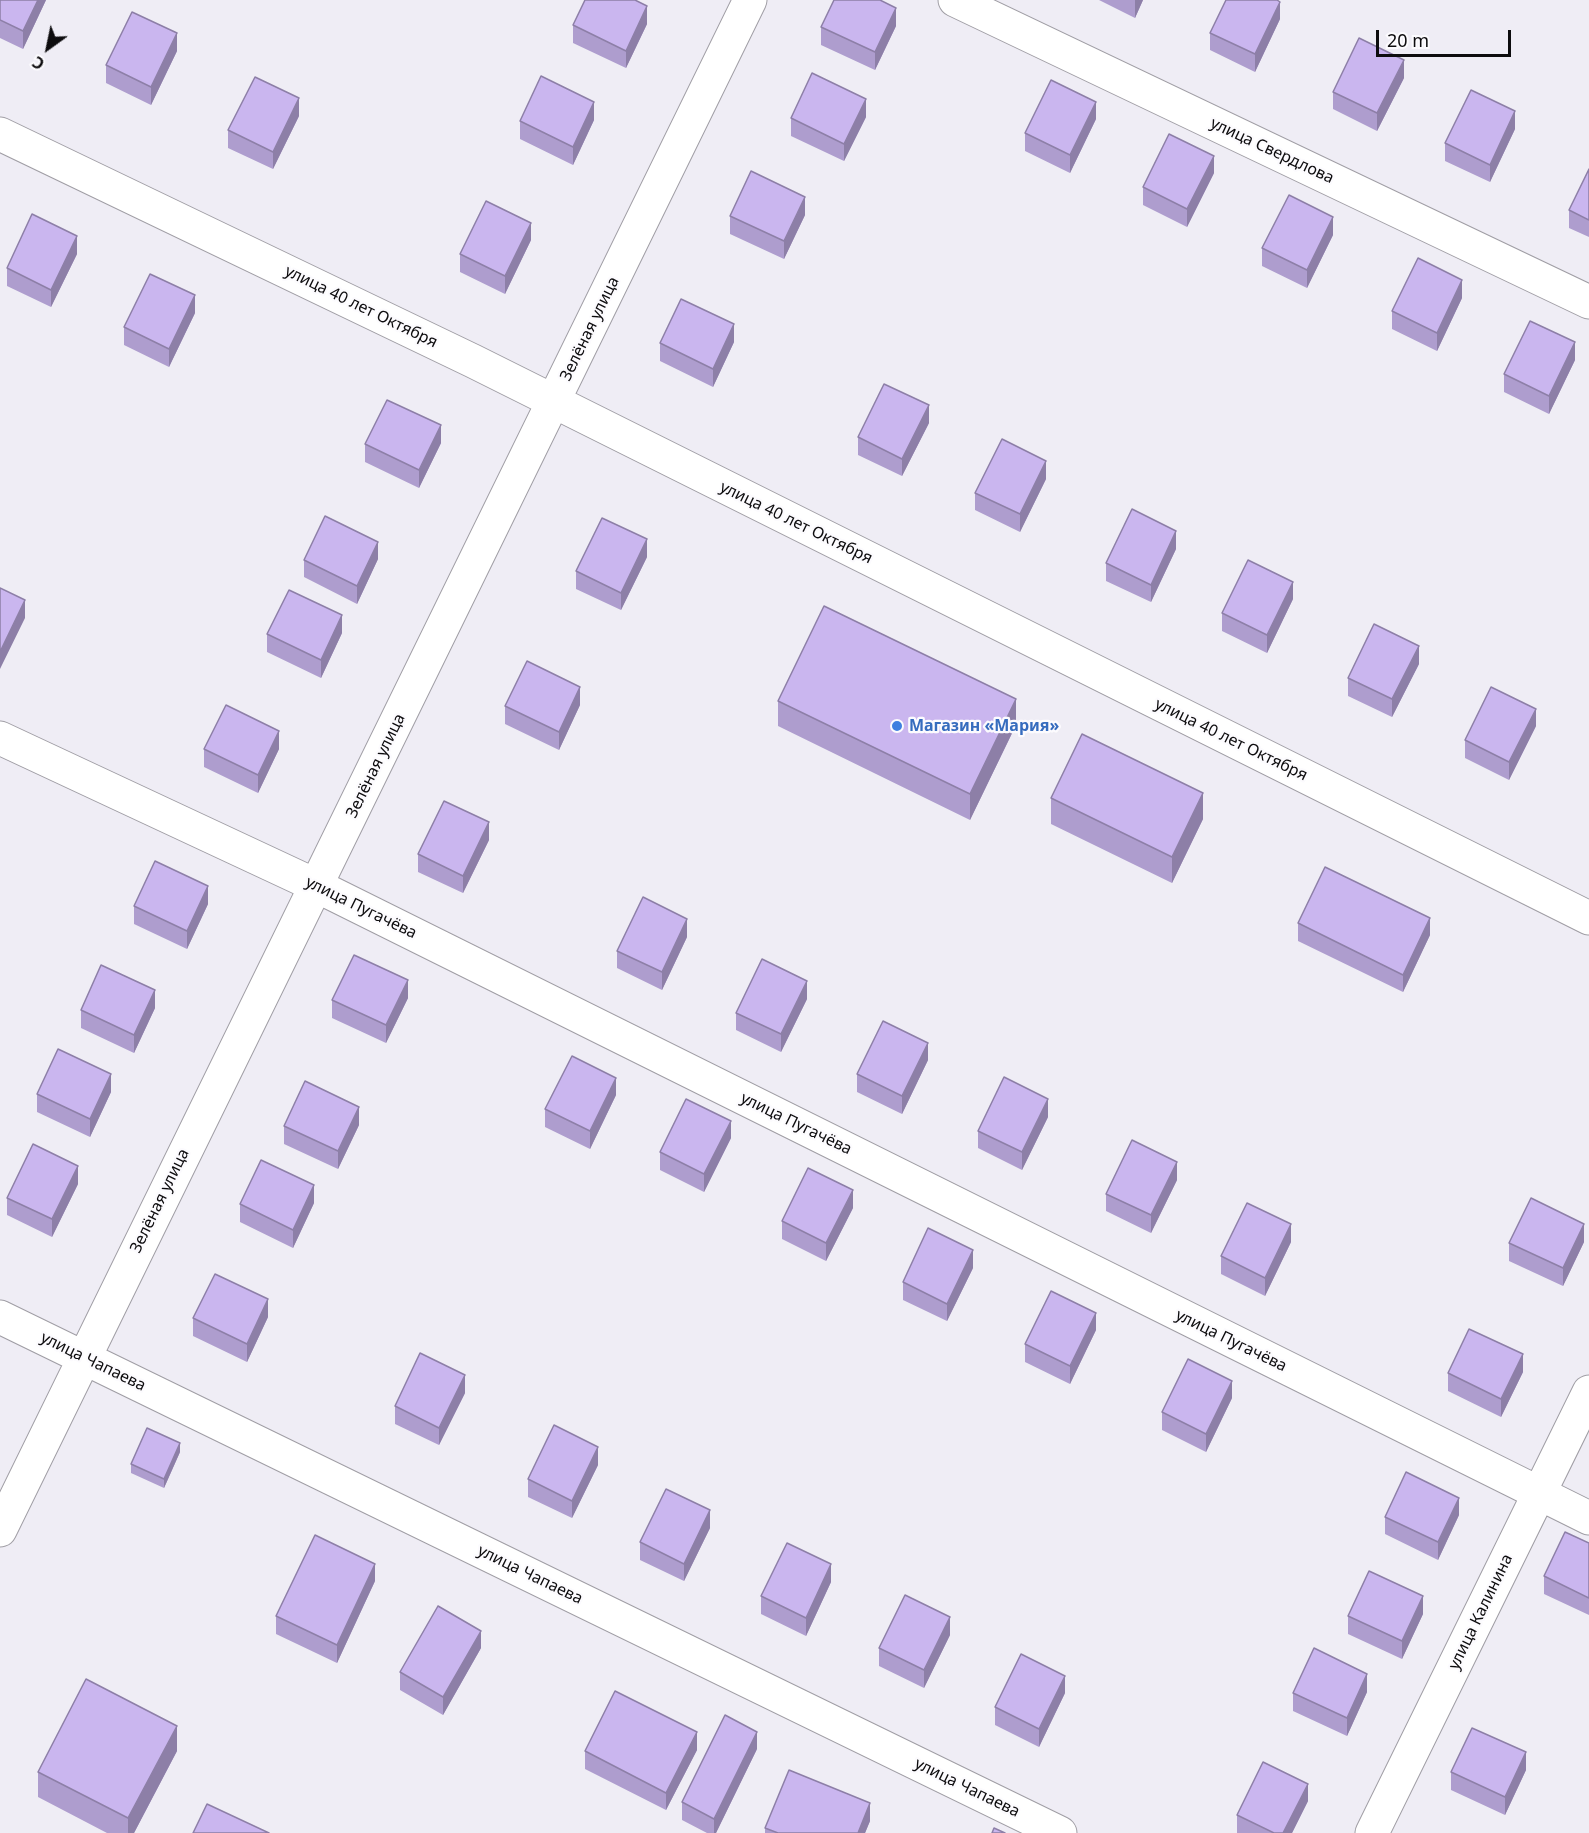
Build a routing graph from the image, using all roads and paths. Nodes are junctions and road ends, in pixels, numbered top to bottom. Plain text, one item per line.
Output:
1 (750, 0) edge
2 (955, 0) edge
3 (0, 134) edge
4 (1589, 302) edge
5 (554, 402) junction
6 (0, 738) edge
7 (317, 886) junction
8 (1589, 918) edge
9 (0, 1317) edge
10 (83, 1357) junction
11 (1589, 1392) edge
12 (1539, 1494) junction
13 (1589, 1518) edge
14 (0, 1530) edge
15 (1060, 1833) edge
16 (1372, 1833) edge

1 - 5 street, Зелёная улица
2 - 4 street, улица Свердлова
3 - 5 street, улица 40 лет Октября
5 - 7 street, Зелёная улица
5 - 8 street, улица 40 лет Октября
6 - 7 street, улица Пугачёва
7 - 10 street, Зелёная улица
7 - 12 street, улица Пугачёва
9 - 10 street, улица Чапаева
10 - 14 street, Зелёная улица
10 - 15 street, улица Чапаева
11 - 12 street, улица Калинина
12 - 13 street, улица Пугачёва
12 - 16 street, улица Калинина

